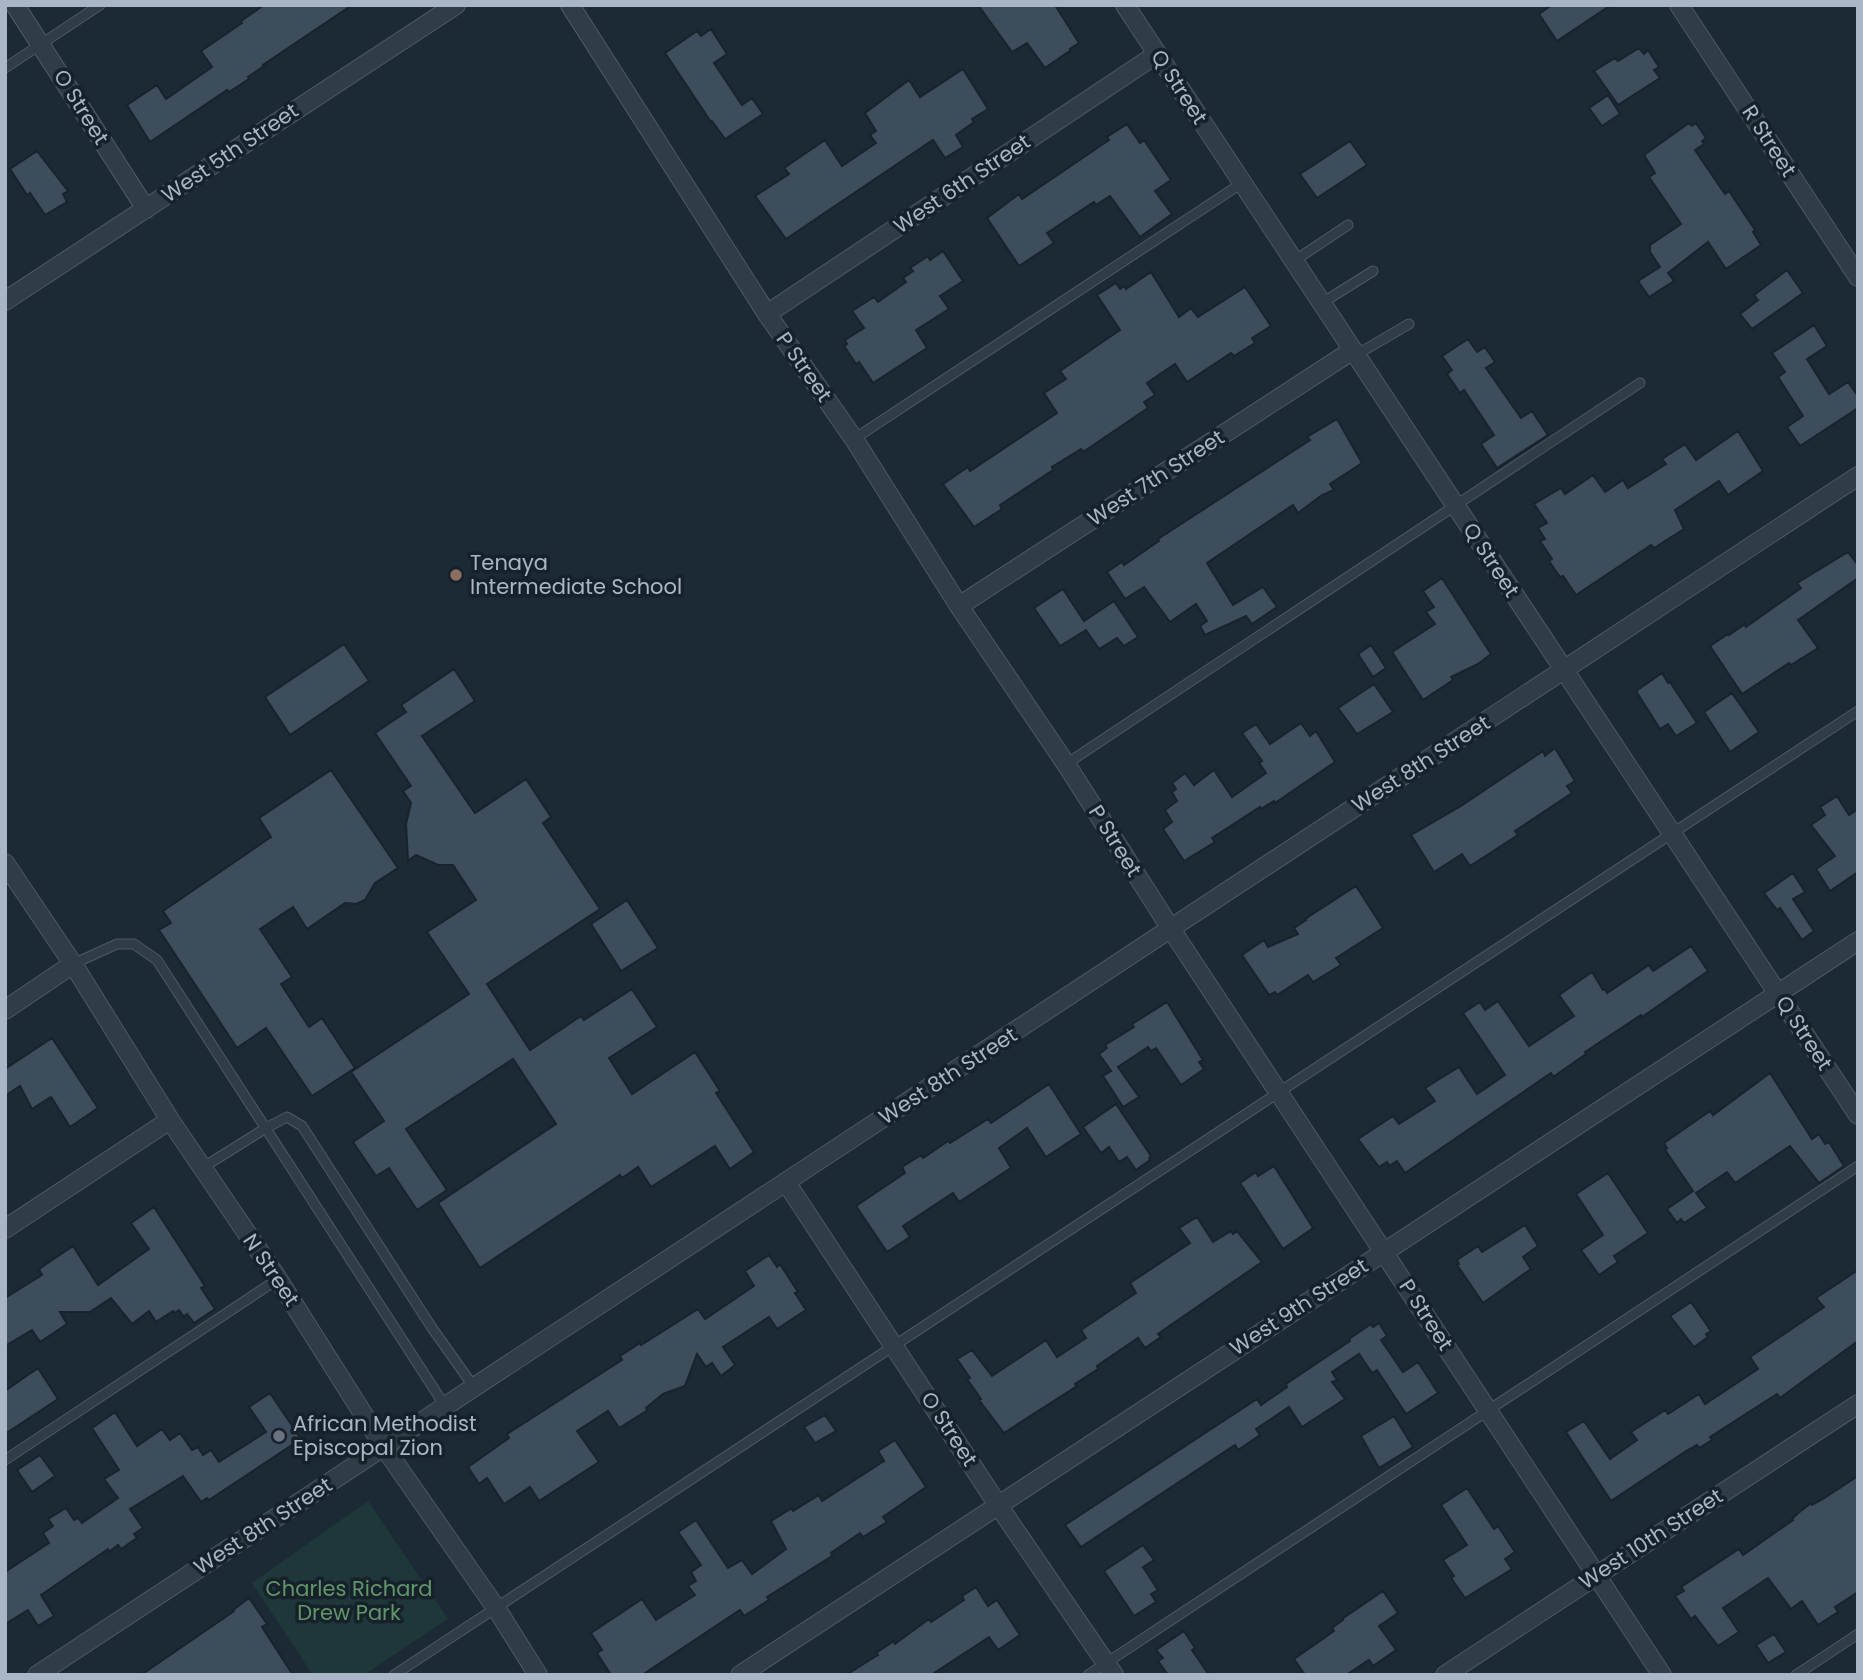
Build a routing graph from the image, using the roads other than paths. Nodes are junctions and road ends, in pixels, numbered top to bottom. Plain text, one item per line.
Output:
1 (15, 5) edge
2 (100, 5) edge
3 (456, 5) edge
4 (570, 5) edge
5 (1125, 5) edge
6 (1679, 5) edge
7 (41, 44) junction
8 (1157, 54) junction
9 (5, 68) edge
10 (1242, 183) junction
11 (146, 209) junction
12 (1348, 225) dead end
13 (1294, 261) junction
14 (1373, 271) dead end
15 (1858, 277) edge
16 (5, 301) edge
17 (1322, 303) junction
18 (767, 314) junction
19 (1409, 324) dead end
20 (1354, 353) junction
21 (1640, 383) dead end
22 (854, 439) junction
23 (1858, 476) edge
24 (1455, 506) junction
25 (959, 606) junction
26 (1564, 670) junction
27 (1858, 711) edge
28 (1066, 764) junction
29 (1672, 833) junction
30 (5, 863) edge
31 (1171, 929) junction
32 (1858, 941) edge
33 (73, 964) junction
34 (1777, 993) junction
35 (5, 1010) edge
36 (1279, 1092) junction
37 (1858, 1115) edge
38 (170, 1121) junction
39 (265, 1128) junction
40 (1858, 1166) edge
41 (202, 1168) junction
42 (786, 1182) junction
43 (5, 1229) edge
44 (1385, 1251) junction
45 (278, 1279) junction
46 (895, 1345) junction
47 (474, 1387) junction
48 (1858, 1404) edge
49 (446, 1406) junction
50 (1488, 1410) junction
51 (384, 1447) junction
52 (5, 1460) edge
53 (998, 1505) junction
54 (1597, 1575) junction
55 (496, 1608) junction
56 (1858, 1634) edge
57 (1110, 1669) edge
58 (37, 1675) edge
59 (394, 1675) edge
60 (538, 1675) edge
61 (740, 1675) edge
62 (1088, 1675) edge
63 (1446, 1675) edge
64 (1662, 1675) edge
65 (1796, 1675) edge

1 - 7 street, O Street
2 - 7 lane
3 - 11 street, West 5th Street
4 - 18 street, P Street
5 - 8 street, Q Street
6 - 15 street, R Street
7 - 9 lane
7 - 11 street, O Street
8 - 10 street, Q Street
8 - 18 street, West 6th Street
10 - 13 street, Q Street
10 - 22 lane
11 - 16 street, West 5th Street
12 - 13 lane
13 - 17 street, Q Street
14 - 17 lane
17 - 20 street, Q Street
18 - 22 street, P Street
19 - 20 lane
20 - 24 street, Q Street
20 - 25 street, West 7th Street
21 - 24 lane
22 - 25 street, P Street
23 - 26 street, West 8th Street
24 - 26 street, Q Street
24 - 28 lane
25 - 28 street, P Street
26 - 29 street, Q Street
26 - 31 street, West 8th Street
27 - 29 lane
28 - 31 street, P Street
29 - 34 street, Q Street
29 - 36 lane
30 - 33 street, N Street
31 - 36 street, P Street
31 - 42 street, West 8th Street
32 - 34 street, West 9th Street
33 - 35 street
33 - 38 street, N Street
33 - 39 lane
34 - 37 street, Q Street
34 - 44 street, West 9th Street
36 - 44 street, P Street
36 - 46 lane
38 - 41 street, N Street
38 - 43 street
39 - 41 lane
39 - 47 lane
39 - 49 lane
40 - 50 lane
41 - 45 street, N Street
42 - 46 street, O Street
42 - 47 street, West 8th Street
44 - 50 street, P Street
44 - 53 street, West 9th Street
45 - 51 street, N Street
45 - 52 lane
46 - 53 street, O Street
46 - 55 lane
47 - 49 street, West 8th Street
48 - 54 street, West 10th Street
49 - 51 street, West 8th Street
50 - 54 street, P Street
50 - 57 lane
51 - 55 street, N Street
51 - 58 street, West 8th Street
53 - 57 street, O Street
53 - 61 street, West 9th Street
54 - 63 street, West 10th Street
54 - 64 street, P Street
55 - 59 lane
55 - 60 street, N Street
56 - 65 lane
57 - 62 lane

